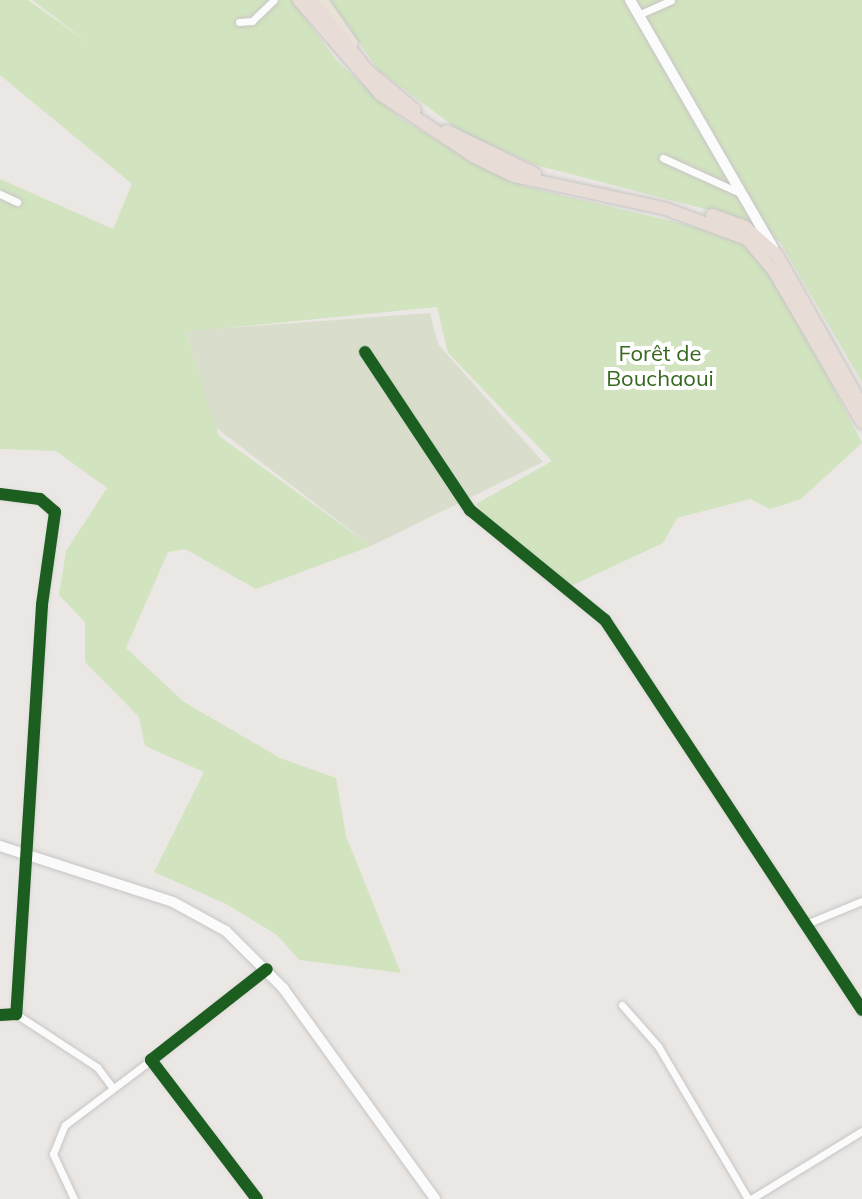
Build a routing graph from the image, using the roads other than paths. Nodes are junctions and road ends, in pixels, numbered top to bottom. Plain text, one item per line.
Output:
1 (274, 0) edge
2 (302, 0) edge
3 (311, 0) edge
4 (322, 0) edge
5 (630, 0) edge
6 (671, 0) edge
7 (638, 15) junction
8 (239, 22) dead end
9 (380, 83) junction
10 (663, 158) dead end
11 (0, 194) edge
12 (742, 194) junction
13 (17, 202) dead end
14 (777, 255) junction
15 (365, 352) dead end
16 (862, 406) edge
17 (862, 422) edge
18 (0, 494) edge
19 (0, 846) edge
20 (29, 855) junction
21 (862, 901) edge
22 (806, 924) junction
23 (267, 969) junction
24 (622, 1005) dead end
25 (862, 1010) edge
26 (16, 1014) junction
27 (0, 1015) edge
28 (151, 1060) junction
29 (112, 1087) junction
30 (862, 1131) edge
31 (74, 1199) edge
32 (257, 1199) edge
33 (435, 1199) edge
34 (749, 1199) edge

1 - 8 street
2 - 17 highway
3 - 9 highway
4 - 9 main road
5 - 7 main road
6 - 7 street
7 - 12 main road
9 - 14 highway
10 - 12 street
11 - 13 street
12 - 14 main road
14 - 16 highway
15 - 22 street
18 - 20 street
19 - 20 main road
20 - 23 main road
20 - 26 street
21 - 22 street
22 - 25 street
23 - 28 street
23 - 33 main road
24 - 34 street
26 - 27 street
26 - 29 street
28 - 29 street
28 - 32 street
29 - 31 street
30 - 34 street

